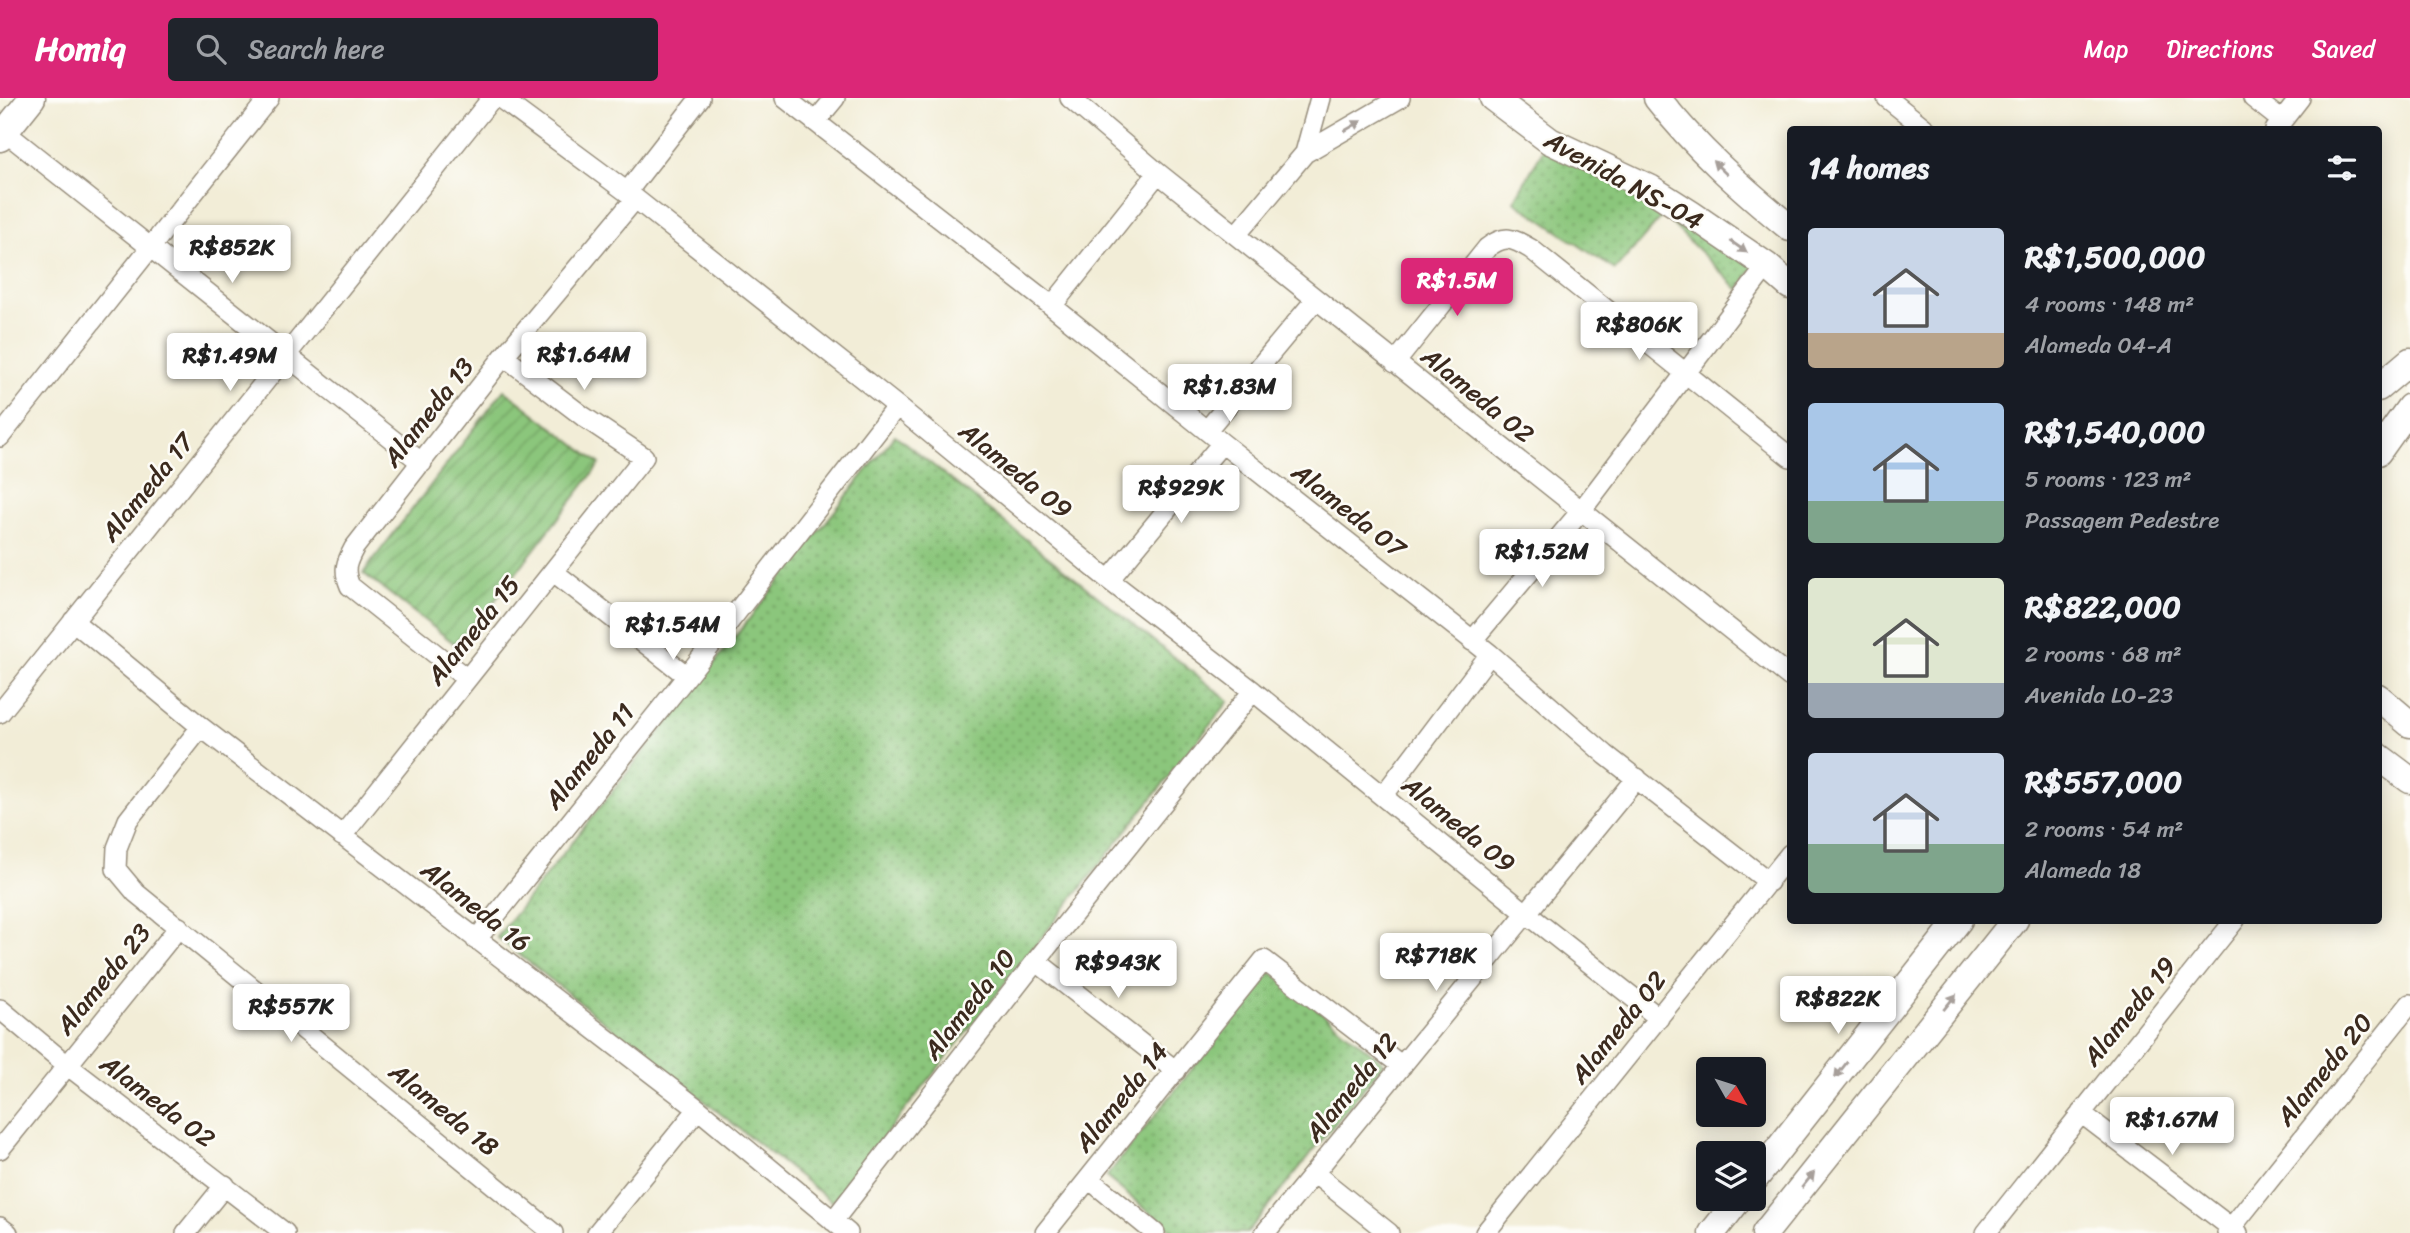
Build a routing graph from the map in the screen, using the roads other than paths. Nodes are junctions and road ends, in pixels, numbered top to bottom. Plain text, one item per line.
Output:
1 (32, 98) edge
2 (269, 98) edge
3 (492, 98) edge
4 (500, 98) edge
5 (700, 98) edge
6 (785, 98) edge
7 (835, 98) edge
8 (1320, 98) edge
9 (1400, 98) edge
10 (1493, 98) edge
11 (1657, 98) edge
12 (1887, 98) edge
13 (2253, 98) edge
14 (2300, 98) edge
15 (1079, 101) edge
16 (816, 121) junction
17 (2278, 125) edge
18 (1922, 126) edge
19 (3, 135) edge
20 (1305, 153) junction
21 (1158, 173) junction
22 (631, 196) junction
23 (1787, 225) edge
24 (1237, 234) junction
25 (152, 246) junction
26 (1767, 266) junction
27 (1787, 283) edge
28 (1316, 299) junction
29 (1052, 306) junction
30 (287, 355) junction
31 (504, 356) junction
32 (2410, 362) edge
33 (1395, 363) junction
34 (1686, 373) junction
35 (2382, 385) edge
36 (897, 406) junction
37 (2410, 407) edge
38 (1207, 430) junction
39 (0, 437) edge
40 (1222, 443) junction
41 (2382, 446) edge
42 (1787, 455) edge
43 (422, 463) junction
44 (1581, 511) junction
45 (555, 573) junction
46 (1109, 580) junction
47 (73, 621) junction
48 (1472, 641) junction
49 (1490, 654) junction
50 (1787, 675) edge
51 (687, 676) junction
52 (467, 679) junction
53 (1253, 691) junction
54 (2382, 700) edge
55 (0, 713) edge
56 (2410, 723) edge
57 (201, 727) junction
58 (2382, 759) edge
59 (2410, 780) edge
60 (1642, 782) junction
61 (1382, 796) junction
62 (342, 836) junction
63 (1787, 858) edge
64 (1769, 882) junction
65 (1526, 913) junction
66 (1956, 924) edge
67 (2012, 924) edge
68 (2232, 924) edge
69 (179, 926) junction
70 (476, 940) junction
71 (1036, 961) junction
72 (2410, 1004) edge
73 (0, 1009) edge
74 (1660, 1018) junction
75 (67, 1065) junction
76 (1402, 1066) junction
77 (1176, 1071) junction
78 (698, 1108) junction
79 (2081, 1114) junction
80 (0, 1149) edge
81 (1766, 1166) edge
82 (1314, 1173) junction
83 (1088, 1179) junction
84 (225, 1185) junction
85 (1729, 1211) edge
86 (0, 1227) edge
87 (840, 1227) edge
88 (2232, 1231) edge
89 (8, 1233) edge
90 (186, 1233) edge
91 (285, 1233) edge
92 (553, 1233) edge
93 (597, 1233) edge
94 (1045, 1233) edge
95 (1156, 1233) edge
96 (1265, 1233) edge
97 (1389, 1233) edge
98 (1485, 1233) edge
99 (1712, 1233) edge
100 (1765, 1233) edge
101 (1986, 1233) edge

1 - 19 street
2 - 25 street
3 - 30 street, Alameda 17
4 - 22 street, Alameda 09
5 - 22 street, Alameda 13
6 - 16 street, Alameda 07
7 - 16 street
8 - 20 street
20 -> 9 street
10 -> 26 street, Avenida NS-04
23 -> 11 street, Avenida NS-04
12 - 18 street
13 - 17 street
14 - 17 street
15 - 21 street, Alameda 02
16 - 29 street, Alameda 07
19 - 25 street
20 - 24 street
21 - 24 street, Alameda 02
21 - 29 street
22 - 31 street, Alameda 13
22 - 36 street, Alameda 09
24 - 28 street, Alameda 02
25 - 30 street
25 - 39 street
26 - 27 street, Avenida NS-04
26 - 34 street
28 - 33 street, Alameda 02
28 - 38 street
29 - 38 street, Alameda 07
30 - 43 street
30 - 47 street, Alameda 17
31 - 43 street, Alameda 13
31 - 45 street, Alameda 15
32 - 35 street
33 - 34 street
33 - 44 street, Alameda 02
34 - 42 street
34 - 44 street
36 - 46 street, Alameda 09
36 - 51 street, Alameda 11
37 - 41 street
38 - 40 street, Alameda 07
40 - 46 street
40 - 48 street, Alameda 07
43 - 52 street, Alameda 13
44 - 48 street
44 - 50 street, Alameda 02
45 - 51 street
45 - 52 street, Alameda 15
46 - 53 street, Alameda 09
47 - 55 street, Alameda 17
47 - 57 street, Alameda 16
48 - 49 street, Alameda 07
49 - 60 street, Alameda 07
49 - 61 street
51 - 70 street, Alameda 11
52 - 62 street, Alameda 15
53 - 61 street, Alameda 09
53 - 71 street, Alameda 10
54 - 56 street
57 - 62 street, Alameda 16
57 - 69 street, Alameda 18
58 - 59 street
60 - 64 street, Alameda 07
60 - 65 street, Alameda 12
61 - 65 street, Alameda 09
62 - 70 street, Alameda 16
63 - 64 street, Alameda 02
64 - 74 street, Alameda 02
65 - 74 street, Alameda 09
65 - 76 street, Alameda 12
66 -> 81 street
100 -> 67 street
68 - 79 street, Alameda 19
69 - 75 street, Alameda 23
69 - 92 street, Alameda 18
70 - 78 street, Alameda 16
71 - 77 street
71 - 87 street, Alameda 10
72 - 88 street, Alameda 20
73 - 75 street, Alameda 02
74 - 98 street, Alameda 02
75 - 80 street, Alameda 23
75 - 84 street, Alameda 02
76 - 77 street, Alameda 14
76 - 82 street, Alameda 12
77 - 83 street, Alameda 14
78 - 87 street, Alameda 16
78 - 93 street
79 - 88 street
79 - 101 street, Alameda 19
82 - 96 street, Alameda 12
82 - 97 street
83 - 94 street, Alameda 14
83 - 95 street
84 - 90 street
84 - 91 street, Alameda 02
85 - 99 street
86 - 89 street

